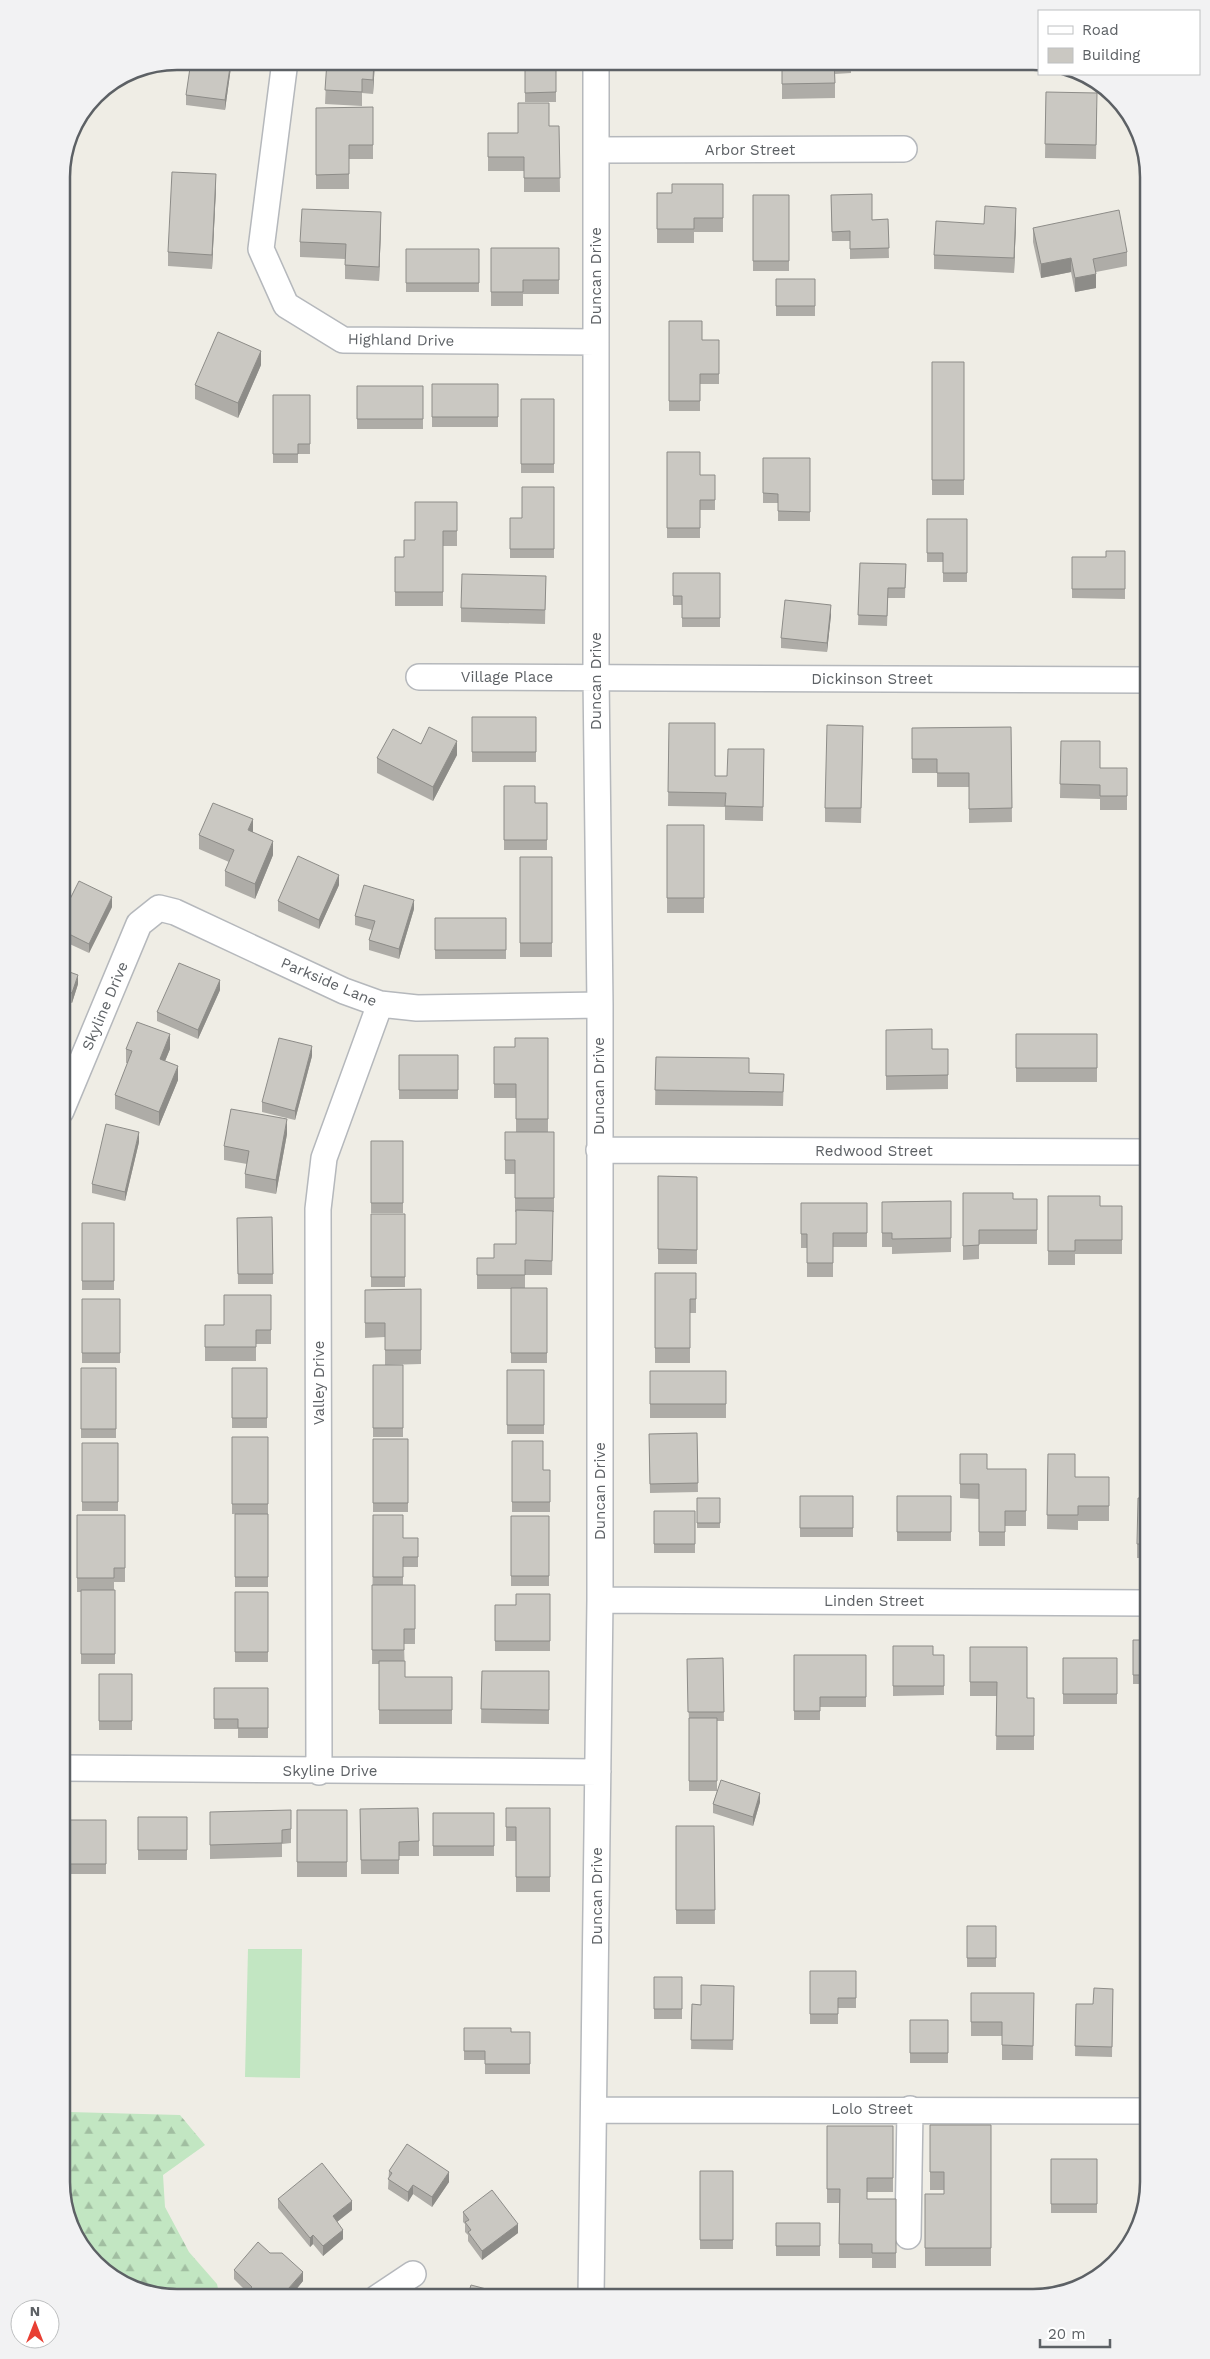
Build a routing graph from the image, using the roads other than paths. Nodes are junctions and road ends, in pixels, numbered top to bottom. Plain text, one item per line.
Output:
1 (283, 70) edge
2 (596, 70) edge
3 (904, 149) dead end
4 (596, 150) junction
5 (596, 342) junction
6 (596, 676) junction
7 (419, 677) dead end
8 (1140, 680) edge
9 (159, 908) joint
10 (380, 1004) junction
11 (600, 1005) junction
12 (70, 1090) edge
13 (599, 1150) junction
14 (1140, 1152) edge
15 (600, 1600) junction
16 (1140, 1603) edge
17 (70, 1768) edge
18 (319, 1772) junction
19 (598, 1772) junction
20 (910, 2109) junction
21 (594, 2110) junction
22 (1140, 2111) edge
23 (908, 2236) dead end
24 (413, 2274) dead end
25 (390, 2289) edge
26 (592, 2289) edge

1 - 5 street, Highland Drive
2 - 4 street, Duncan Drive
3 - 4 street, Arbor Street
4 - 5 street, Duncan Drive
5 - 6 street, Duncan Drive
6 - 7 street, Village Place
6 - 8 street, Dickinson Street
6 - 11 street, Duncan Drive
9 - 10 street, Parkside Lane
9 - 12 street, Skyline Drive
10 - 11 street, Parkside Lane
10 - 18 street, Valley Drive
11 - 13 street, Duncan Drive
13 - 14 street, Redwood Street
13 - 15 street, Duncan Drive
15 - 16 street, Linden Street
15 - 19 street, Duncan Drive
17 - 18 street, Skyline Drive
18 - 19 street, Skyline Drive
19 - 21 street, Duncan Drive
20 - 21 street, Lolo Street
20 - 22 street, Lolo Street
20 - 23 street
21 - 26 street, Duncan Drive
24 - 25 street

